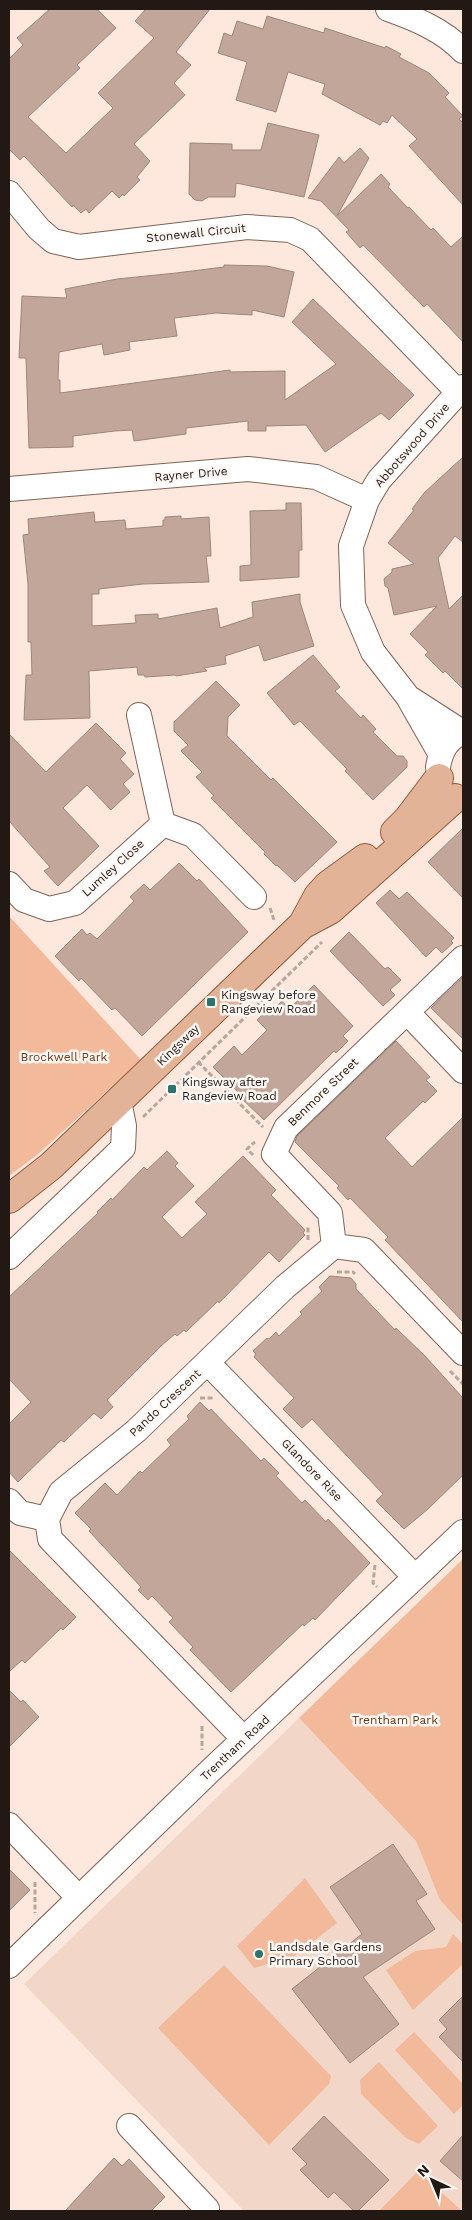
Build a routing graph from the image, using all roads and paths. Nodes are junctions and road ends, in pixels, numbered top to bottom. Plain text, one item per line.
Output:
1 (388, 9) edge
2 (463, 51) edge
3 (9, 193) edge
4 (461, 390) edge
5 (9, 489) edge
6 (367, 500) junction
7 (408, 697) junction
8 (139, 715) dead end
9 (463, 732) edge
10 (450, 782) edge
11 (163, 824) junction
12 (9, 884) edge
13 (254, 897) dead end
14 (463, 958) edge
15 (407, 1012) junction
16 (198, 1062) dead end
17 (463, 1071) edge
18 (122, 1114) junction
19 (9, 1199) edge
20 (334, 1246) junction
21 (9, 1256) edge
22 (315, 1261) junction
23 (360, 1279) dead end
24 (456, 1362) edge
25 (208, 1363) junction
26 (463, 1384) edge
27 (9, 1501) edge
28 (47, 1519) junction
29 (463, 1532) edge
30 (415, 1577) junction
31 (202, 1720) dead end
32 (244, 1739) junction
33 (210, 1771) junction
34 (9, 1825) edge
35 (78, 1898) junction
36 (9, 1966) edge
37 (129, 2126) dead end
38 (207, 2211) edge

1 - 2 street
3 - 4 street, Stonewall Circuit
4 - 6 street, Abbotswood Drive
5 - 6 street, Rayner Drive
6 - 7 street, Abbotswood Drive
7 - 9 street, Abbotswood Drive
7 - 10 street, Abbotswood Drive
8 - 11 street
9 - 10 street
10 - 18 main road, Kingsway
11 - 12 street, Lumley Close
11 - 13 street
14 - 15 street, Benmore Street
15 - 17 street
15 - 20 street, Benmore Street
16 - 18 path
18 - 19 main road, Kingsway
18 - 21 street
20 - 22 street
20 - 24 street
22 - 23 path
22 - 25 street, Pando Crescent
24 - 26 path
25 - 28 street, Pando Crescent
25 - 30 street, Glandore Rise
27 - 28 street
28 - 32 street
29 - 30 street, Trentham Road
30 - 32 street, Trentham Road
31 - 33 path
32 - 33 street, Trentham Road
33 - 35 street, Trentham Road
34 - 35 street
35 - 36 street, Trentham Road
37 - 38 street

